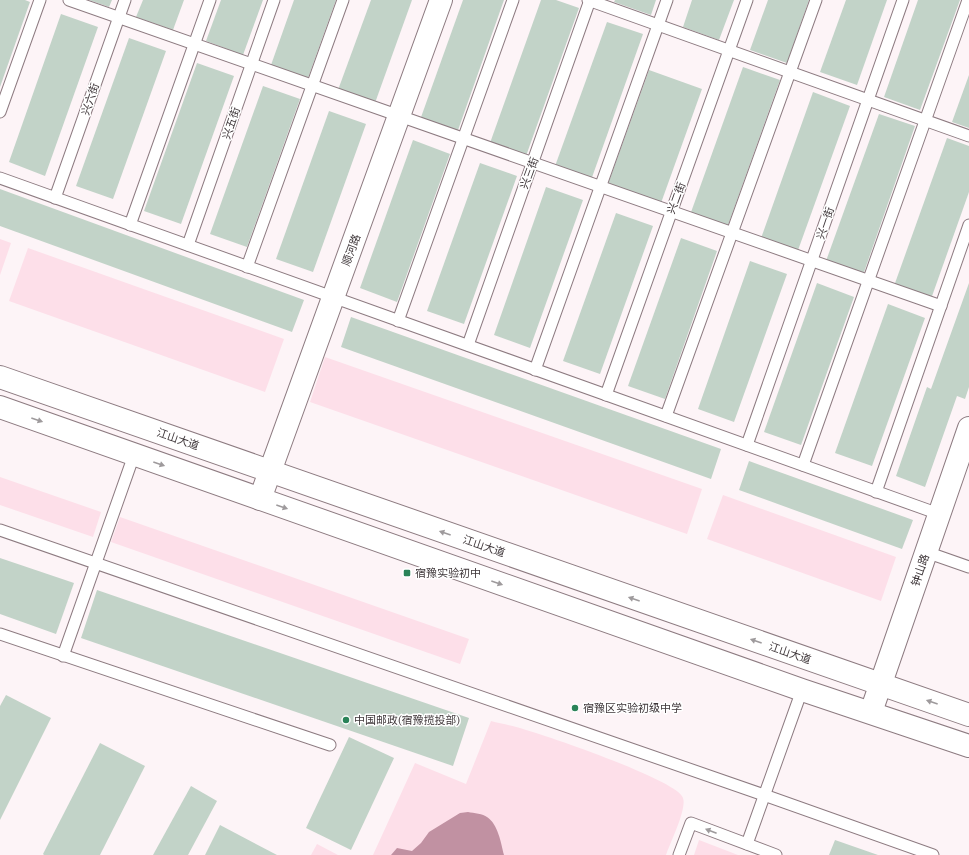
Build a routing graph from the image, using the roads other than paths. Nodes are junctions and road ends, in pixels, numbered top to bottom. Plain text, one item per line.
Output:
1 (40, 0) edge
2 (69, 0) edge
3 (125, 0) edge
4 (210, 0) edge
5 (274, 0) edge
6 (343, 0) edge
7 (441, 0) edge
8 (513, 0) edge
9 (589, 0) edge
10 (667, 0) edge
11 (747, 0) edge
12 (816, 0) edge
13 (903, 0) edge
14 (968, 0) edge
15 (119, 17) junction
16 (658, 25) junction
17 (195, 44) junction
18 (729, 50) junction
19 (251, 64) junction
20 (790, 72) junction
21 (312, 86) junction
22 (867, 100) junction
23 (0, 112) edge
24 (399, 116) junction
25 (926, 121) junction
26 (969, 136) edge
27 (464, 139) junction
28 (532, 163) junction
29 (0, 178) edge
30 (601, 187) junction
31 (55, 198) junction
32 (672, 212) junction
33 (130, 225) junction
34 (969, 225) edge
35 (732, 233) junction
36 (188, 245) junction
37 (811, 261) junction
38 (247, 267) junction
39 (868, 281) junction
40 (334, 298) junction
41 (941, 306) junction
42 (398, 321) junction
43 (468, 346) junction
44 (535, 370) junction
45 (0, 377) edge
46 (606, 395) junction
47 (0, 407) edge
48 (666, 416) junction
49 (969, 428) edge
50 (747, 445) junction
51 (134, 455) junction
52 (803, 466) junction
53 (270, 472) junction
54 (876, 492) junction
55 (260, 499) junction
56 (939, 514) junction
57 (0, 530) edge
58 (926, 552) junction
59 (95, 563) junction
60 (969, 567) edge
61 (0, 634) edge
62 (63, 656) junction
63 (880, 685) junction
64 (802, 690) junction
65 (871, 712) junction
66 (969, 715) edge
67 (330, 745) dead end
68 (969, 746) edge
69 (764, 795) junction
70 (747, 844) junction
71 (679, 855) edge
72 (776, 855) edge
73 (932, 855) edge

1 - 23 lane
2 - 15 lane
3 - 15 lane, 兴六街
4 - 17 lane
5 - 19 lane, 兴五街
6 - 21 lane
7 - 24 main road, 顺河路
8 - 27 lane
9 - 16 lane
9 - 28 lane, 兴三街
10 - 16 lane
11 - 18 lane, 兴二街
12 - 20 lane
13 - 22 lane, 兴一街
14 - 25 lane
15 - 17 lane
15 - 31 lane, 兴六街
16 - 18 lane
16 - 30 lane
17 - 19 lane
17 - 33 lane
18 - 20 lane
18 - 32 lane, 兴二街
19 - 21 lane
19 - 36 lane, 兴五街
20 - 22 lane
20 - 35 lane
21 - 24 lane
21 - 38 lane
22 - 25 lane
22 - 37 lane, 兴一街
24 - 27 lane
24 - 40 main road, 顺河路
25 - 26 lane
25 - 39 lane
27 - 28 lane
27 - 42 lane
28 - 30 lane
28 - 43 lane, 兴三街
29 - 31 lane
30 - 32 lane
30 - 44 lane
31 - 33 lane
32 - 35 lane
32 - 46 lane, 兴二街
33 - 36 lane
34 - 41 lane
35 - 37 lane
35 - 48 lane
36 - 38 lane
37 - 39 lane
37 - 50 lane, 兴一街
38 - 40 lane
39 - 41 lane
39 - 52 lane
40 - 42 lane
40 - 53 main road, 顺河路
41 - 54 lane
42 - 43 lane
43 - 44 lane
44 - 46 lane
45 - 53 main road, 江山大道
46 - 48 lane
47 -> 51 main road
48 - 50 lane
49 - 56 main road, 钟山路
50 - 52 lane
51 -> 55 main road
51 - 59 lane
52 - 54 lane
53 - 55 main road, 顺河路
63 -> 53 main road, 江山大道
54 - 56 lane
55 -> 64 main road
56 - 58 main road, 钟山路
57 - 59 lane
58 - 60 lane
58 - 63 main road, 钟山路
59 - 62 lane
59 - 69 lane
61 - 62 lane
62 - 67 lane
63 - 65 main road, 钟山路
66 -> 63 main road, 江山大道
64 - 65 main road
64 - 69 lane
65 - 68 main road
69 - 70 lane
69 - 73 lane
70 -> 71 lane
70 - 72 lane

